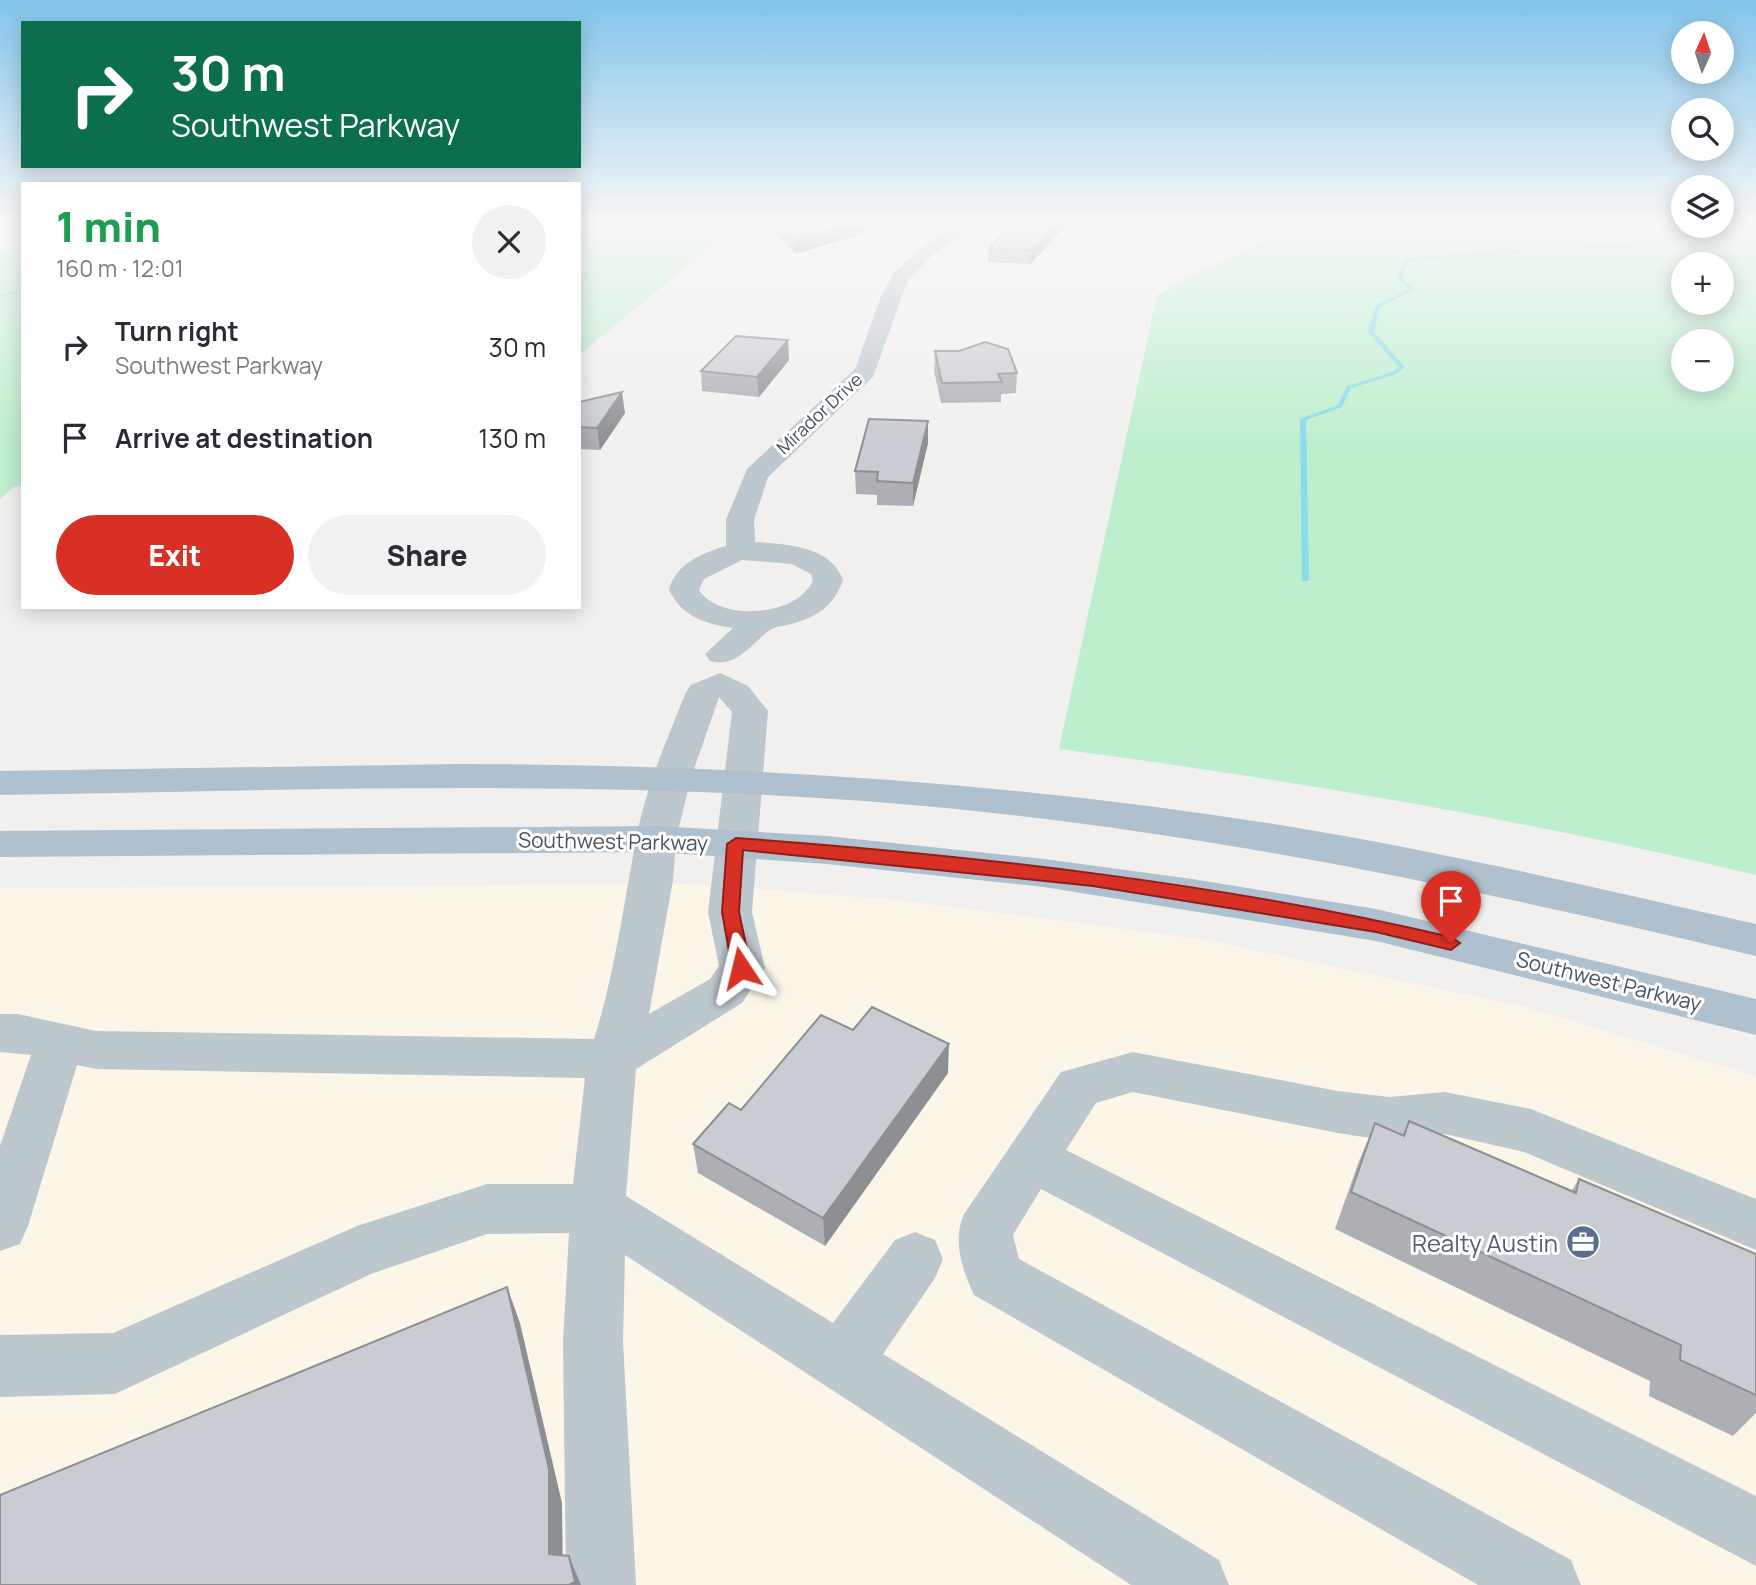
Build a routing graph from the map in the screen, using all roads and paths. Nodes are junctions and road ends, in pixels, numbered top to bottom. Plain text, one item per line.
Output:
1 (890, 297) edge
2 (741, 551) junction
3 (706, 612) junction
4 (764, 619) junction
5 (721, 669) junction
6 (672, 778) junction
7 (743, 781) junction
8 (0, 783) edge
9 (656, 839) junction
10 (0, 844) edge
11 (736, 844) junction
12 (1756, 940) edge
13 (1756, 1017) edge
14 (0, 1033) edge
15 (60, 1042) junction
16 (612, 1059) junction
17 (1031, 1158) junction
18 (598, 1208) junction
19 (1756, 1225) edge
20 (0, 1226) edge
21 (915, 1259) dead end
22 (842, 1362) junction
23 (0, 1366) edge
24 (1756, 1532) edge
25 (601, 1585) edge
26 (1194, 1585) edge
27 (1546, 1585) edge

1 - 2 street, Mirador Drive
2 - 3 street
2 - 4 street
3 - 4 street
3 - 5 street
4 - 5 street
5 - 6 street
5 - 7 street
6 - 7 main road
6 - 8 main road
6 - 9 street
7 - 11 street
7 - 12 main road
9 - 10 main road, Southwest Parkway
9 - 11 main road, Southwest Parkway
9 - 16 street
11 - 13 main road, Southwest Parkway
11 - 16 street
14 - 15 street
15 - 16 street
15 - 20 street
16 - 18 street
17 - 19 street
17 - 24 street
17 - 27 street
18 - 22 street
18 - 23 street
18 - 25 street
21 - 22 street
22 - 26 street

